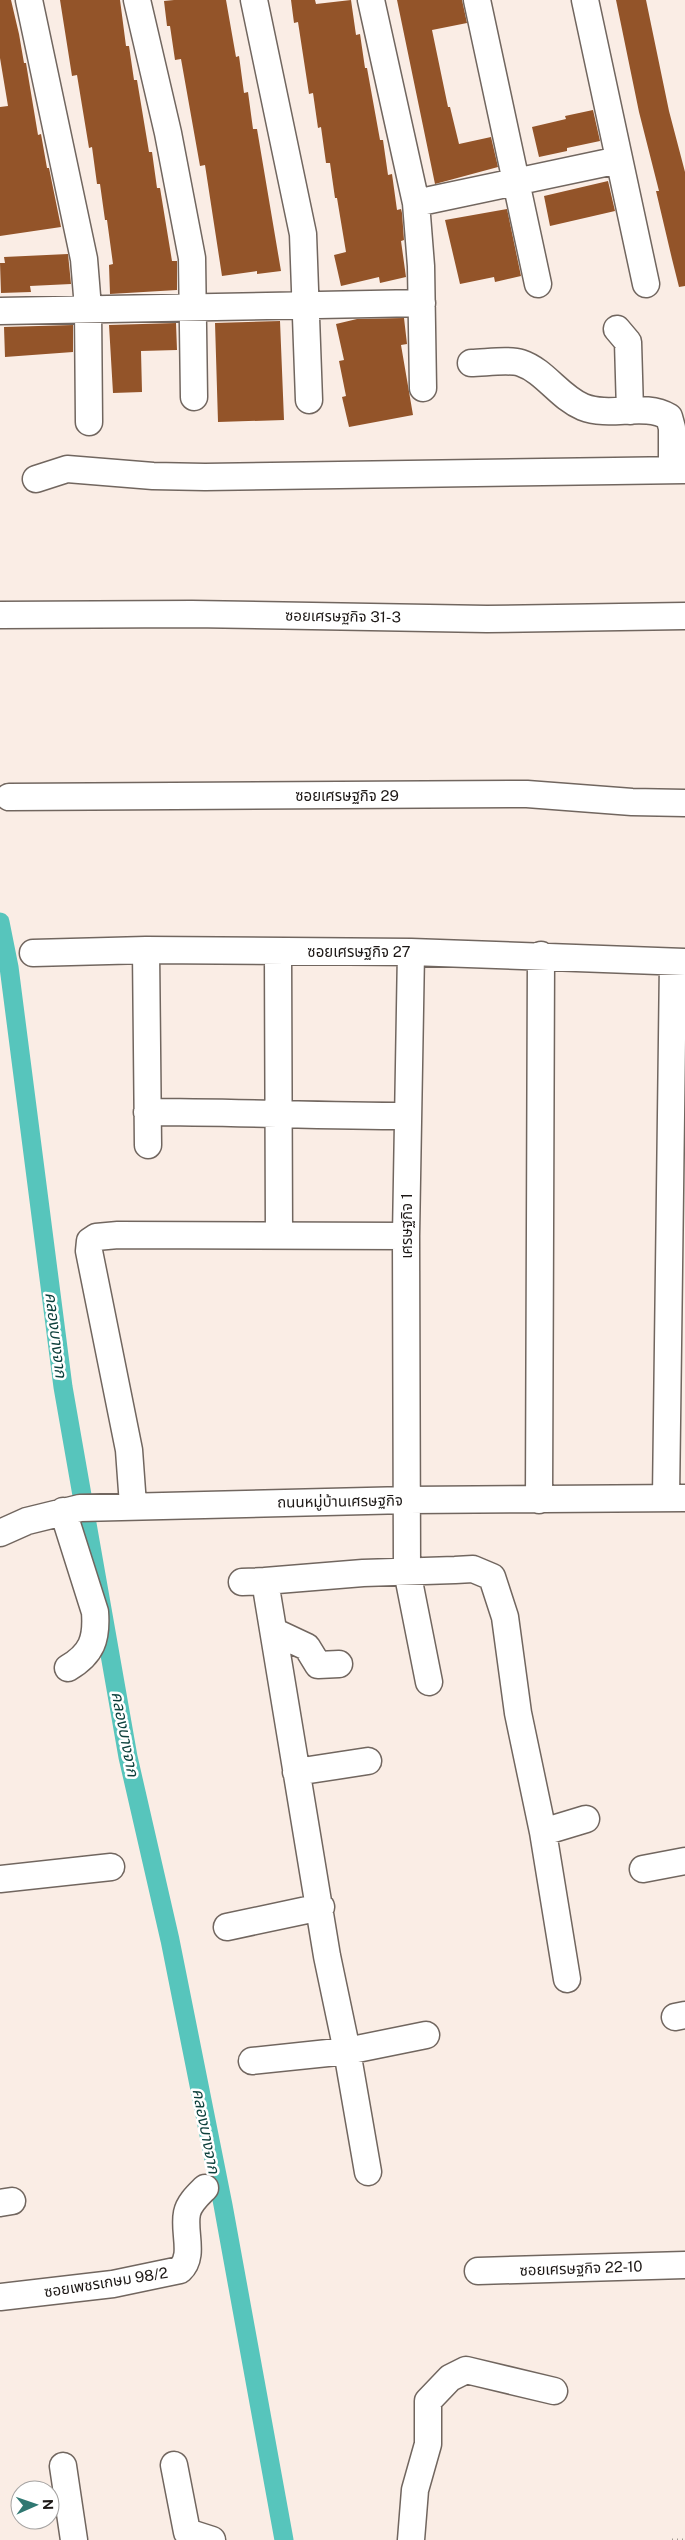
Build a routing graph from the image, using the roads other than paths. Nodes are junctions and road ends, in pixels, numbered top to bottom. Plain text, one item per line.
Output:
1 (29, 0) edge
2 (137, 0) edge
3 (254, 0) edge
4 (371, 0) edge
5 (477, 0) edge
6 (585, 0) edge
7 (619, 160) junction
8 (516, 182) junction
9 (416, 203) junction
10 (538, 284) dead end
11 (646, 284) dead end
12 (422, 303) junction
13 (306, 304) junction
14 (192, 306) junction
15 (88, 308) junction
16 (0, 311) edge
17 (617, 329) dead end
18 (471, 363) dead end
19 (423, 388) dead end
20 (194, 397) dead end
21 (309, 400) dead end
22 (630, 411) junction
23 (89, 422) dead end
24 (679, 470) edge
25 (36, 480) dead end
26 (0, 615) edge
27 (685, 616) edge
28 (9, 796) dead end
29 (685, 803) edge
30 (146, 950) junction
31 (278, 951) junction
32 (411, 952) junction
33 (33, 954) dead end
34 (541, 956) junction
35 (679, 962) edge
36 (147, 1112) junction
37 (278, 1114) junction
38 (407, 1116) junction
39 (148, 1145) dead end
40 (279, 1235) junction
41 (406, 1236) junction
42 (675, 1498) edge
43 (408, 1500) junction
44 (539, 1500) junction
45 (124, 1506) junction
46 (72, 1509) junction
47 (0, 1533) edge
48 (407, 1572) junction
49 (275, 1632) junction
50 (339, 1664) dead end
51 (68, 1668) dead end
52 (429, 1682) dead end
53 (368, 1761) dead end
54 (296, 1772) junction
55 (586, 1819) dead end
56 (543, 1832) junction
57 (685, 1861) edge
58 (111, 1867) dead end
59 (643, 1869) dead end
60 (0, 1879) edge
61 (321, 1907) junction
62 (227, 1927) dead end
63 (567, 1979) dead end
64 (426, 2035) dead end
65 (347, 2051) junction
66 (252, 2061) dead end
67 (368, 2172) dead end
68 (205, 2188) dead end
69 (685, 2265) edge
70 (478, 2271) dead end
71 (0, 2297) edge
72 (554, 2391) dead end
73 (174, 2465) dead end
74 (63, 2466) dead end
75 (74, 2540) edge
76 (212, 2540) edge
77 (411, 2540) edge

1 - 15 street
2 - 14 street
3 - 13 street
4 - 9 street
5 - 8 street
6 - 7 street
7 - 8 street
7 - 11 street
8 - 9 street
8 - 10 street
9 - 12 street
12 - 13 street
12 - 19 street
13 - 14 street
13 - 21 street
14 - 15 street
14 - 20 street
15 - 16 street
15 - 23 street
17 - 22 street
18 - 22 street
22 - 24 street
24 - 25 street
26 - 27 street, ซอยเศรษฐกิจ 31-3
28 - 29 street, ซอยเศรษฐกิจ 29
30 - 31 street, ซอยเศรษฐกิจ 27
30 - 33 street, ซอยเศรษฐกิจ 27
30 - 36 street
31 - 32 street, ซอยเศรษฐกิจ 27
31 - 37 street
32 - 34 street, ซอยเศรษฐกิจ 27
32 - 38 street, เศรษฐกิจ 1
34 - 35 street, ซอยเศรษฐกิจ 27
34 - 44 street
35 - 42 street
36 - 37 street
36 - 39 street
37 - 38 street
37 - 40 street
38 - 41 street, เศรษฐกิจ 1
40 - 41 street
40 - 45 street
41 - 43 street, เศรษฐกิจ 1
42 - 44 street, ถนนหมู่บ้านเศรษฐกิจ
43 - 44 street, ถนนหมู่บ้านเศรษฐกิจ
43 - 45 street, ถนนหมู่บ้านเศรษฐกิจ
43 - 48 street, เศรษฐกิจ 1
45 - 46 street, ถนนหมู่บ้านเศรษฐกิจ
46 - 47 street, ถนนหมู่บ้านเศรษฐกิจ
46 - 51 street
48 - 49 street
48 - 52 street, เศรษฐกิจ 1
48 - 56 street
49 - 50 street
49 - 54 street
53 - 54 street
54 - 61 street
55 - 56 street
56 - 63 street
57 - 59 street
58 - 60 street
61 - 62 street
61 - 65 street
64 - 65 street
65 - 66 street
65 - 67 street
68 - 71 street, ซอยเพชรเกษม 98/2
69 - 70 street, ซอยเศรษฐกิจ 22-10
72 - 77 street
73 - 76 street
74 - 75 street

